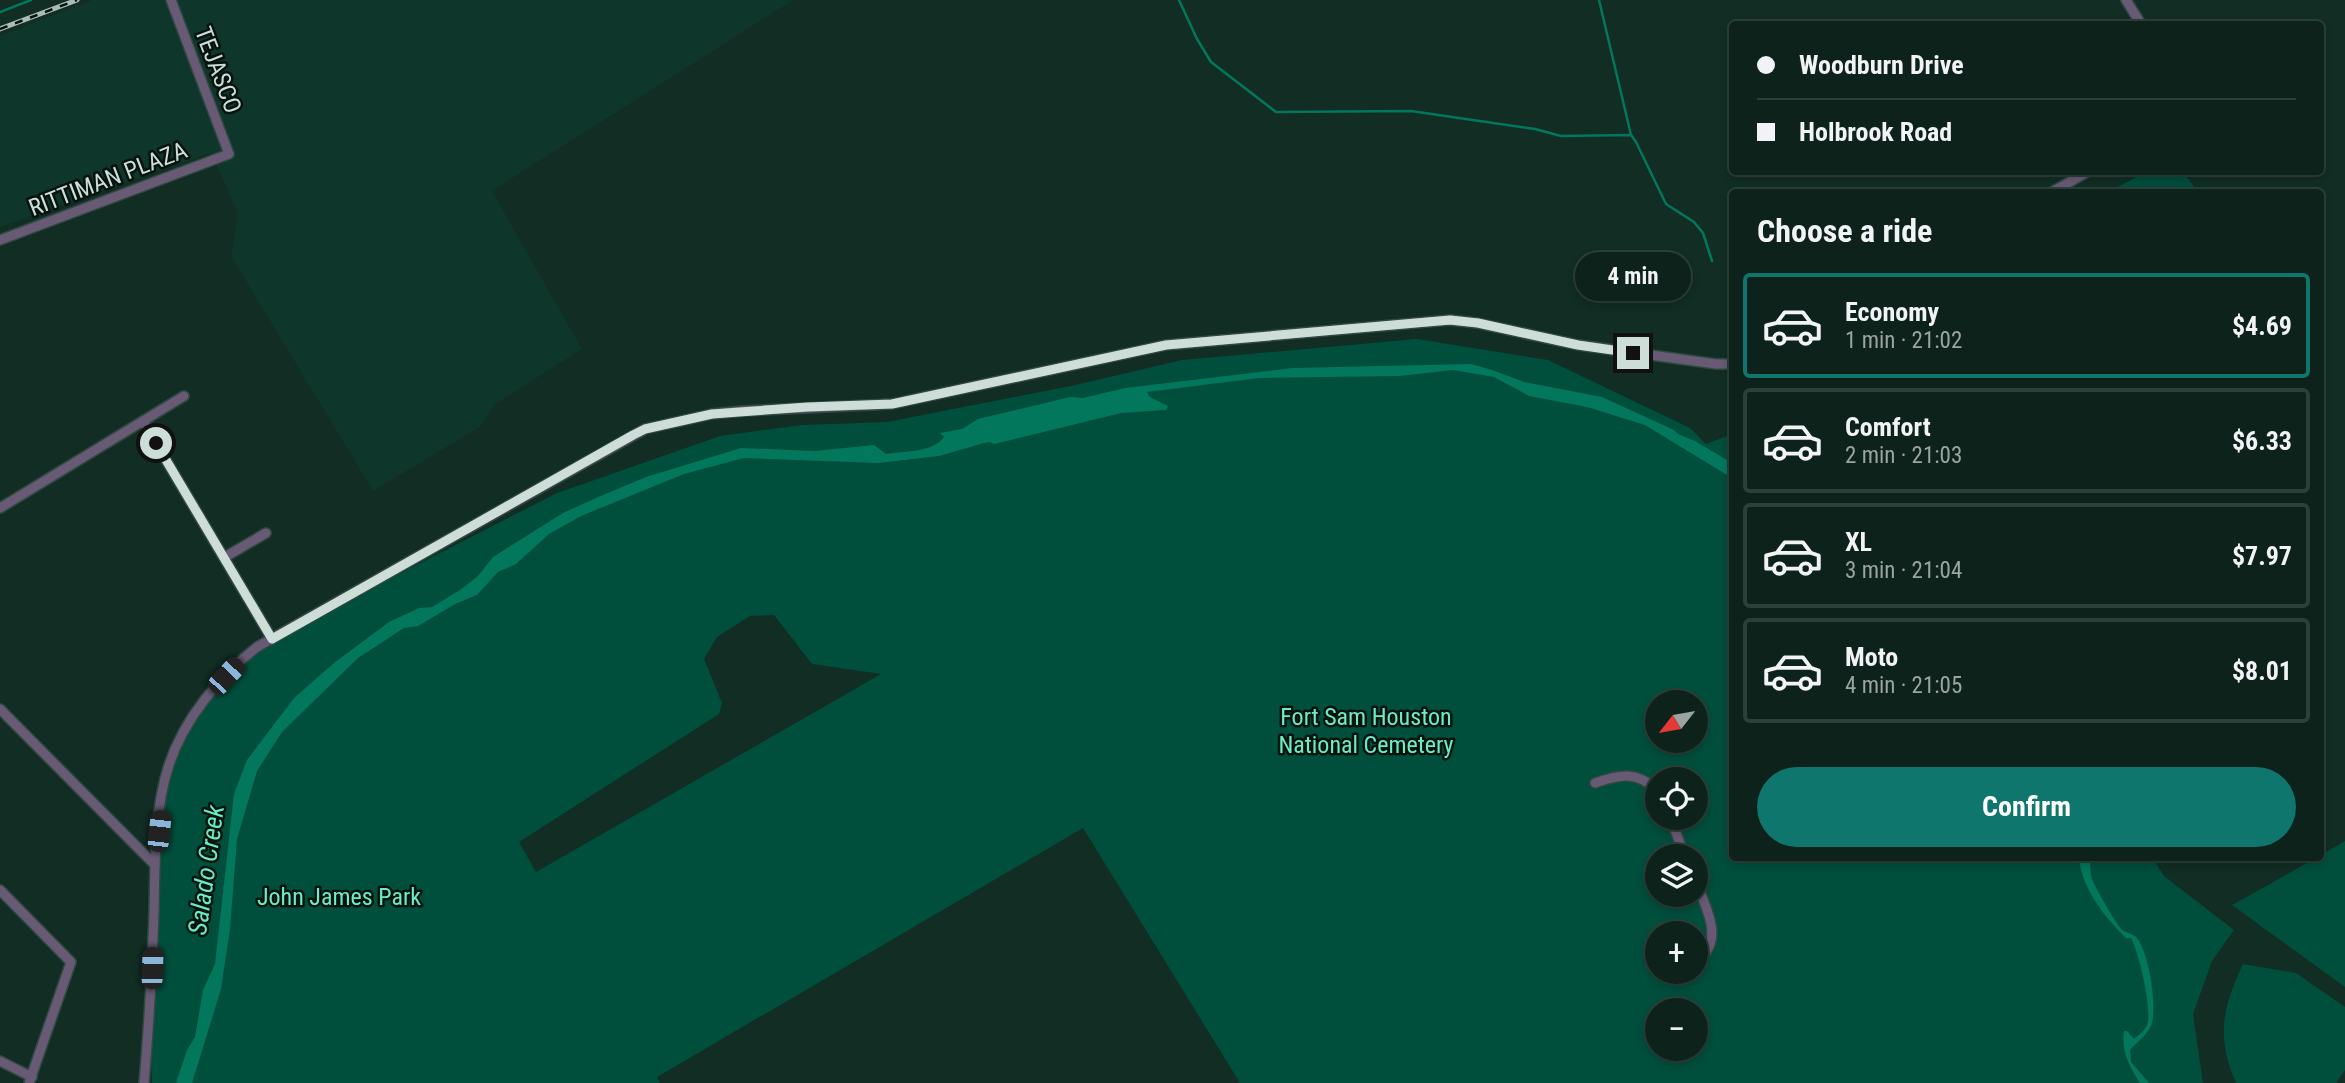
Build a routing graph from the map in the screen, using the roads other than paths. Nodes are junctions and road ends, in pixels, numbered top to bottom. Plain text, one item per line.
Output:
1 (171, 0) edge
2 (2126, 0) edge
3 (2139, 21) edge
4 (229, 154) joint
5 (2082, 175) edge
6 (2057, 189) edge
7 (0, 240) edge
8 (1729, 363) edge
9 (184, 396) dead end
10 (144, 423) junction
11 (0, 508) edge
12 (266, 533) dead end
13 (225, 557) junction
14 (272, 639) junction
15 (0, 709) edge
16 (1645, 781) edge
17 (1595, 783) dead end
18 (155, 865) junction
19 (0, 890) edge
20 (1706, 907) edge
21 (1708, 950) edge
22 (0, 1061) edge
23 (30, 1080) edge
24 (144, 1083) edge

1 - 4 street, TEJASCO
2 - 3 street
4 - 7 street, RITTIMAN PLAZA
5 - 6 street
8 - 14 street
9 - 10 street
10 - 11 street
10 - 13 street
12 - 13 street
13 - 14 street
14 - 18 street
15 - 18 street
16 - 17 street
18 - 24 street
19 - 23 street
20 - 21 street
22 - 23 street

